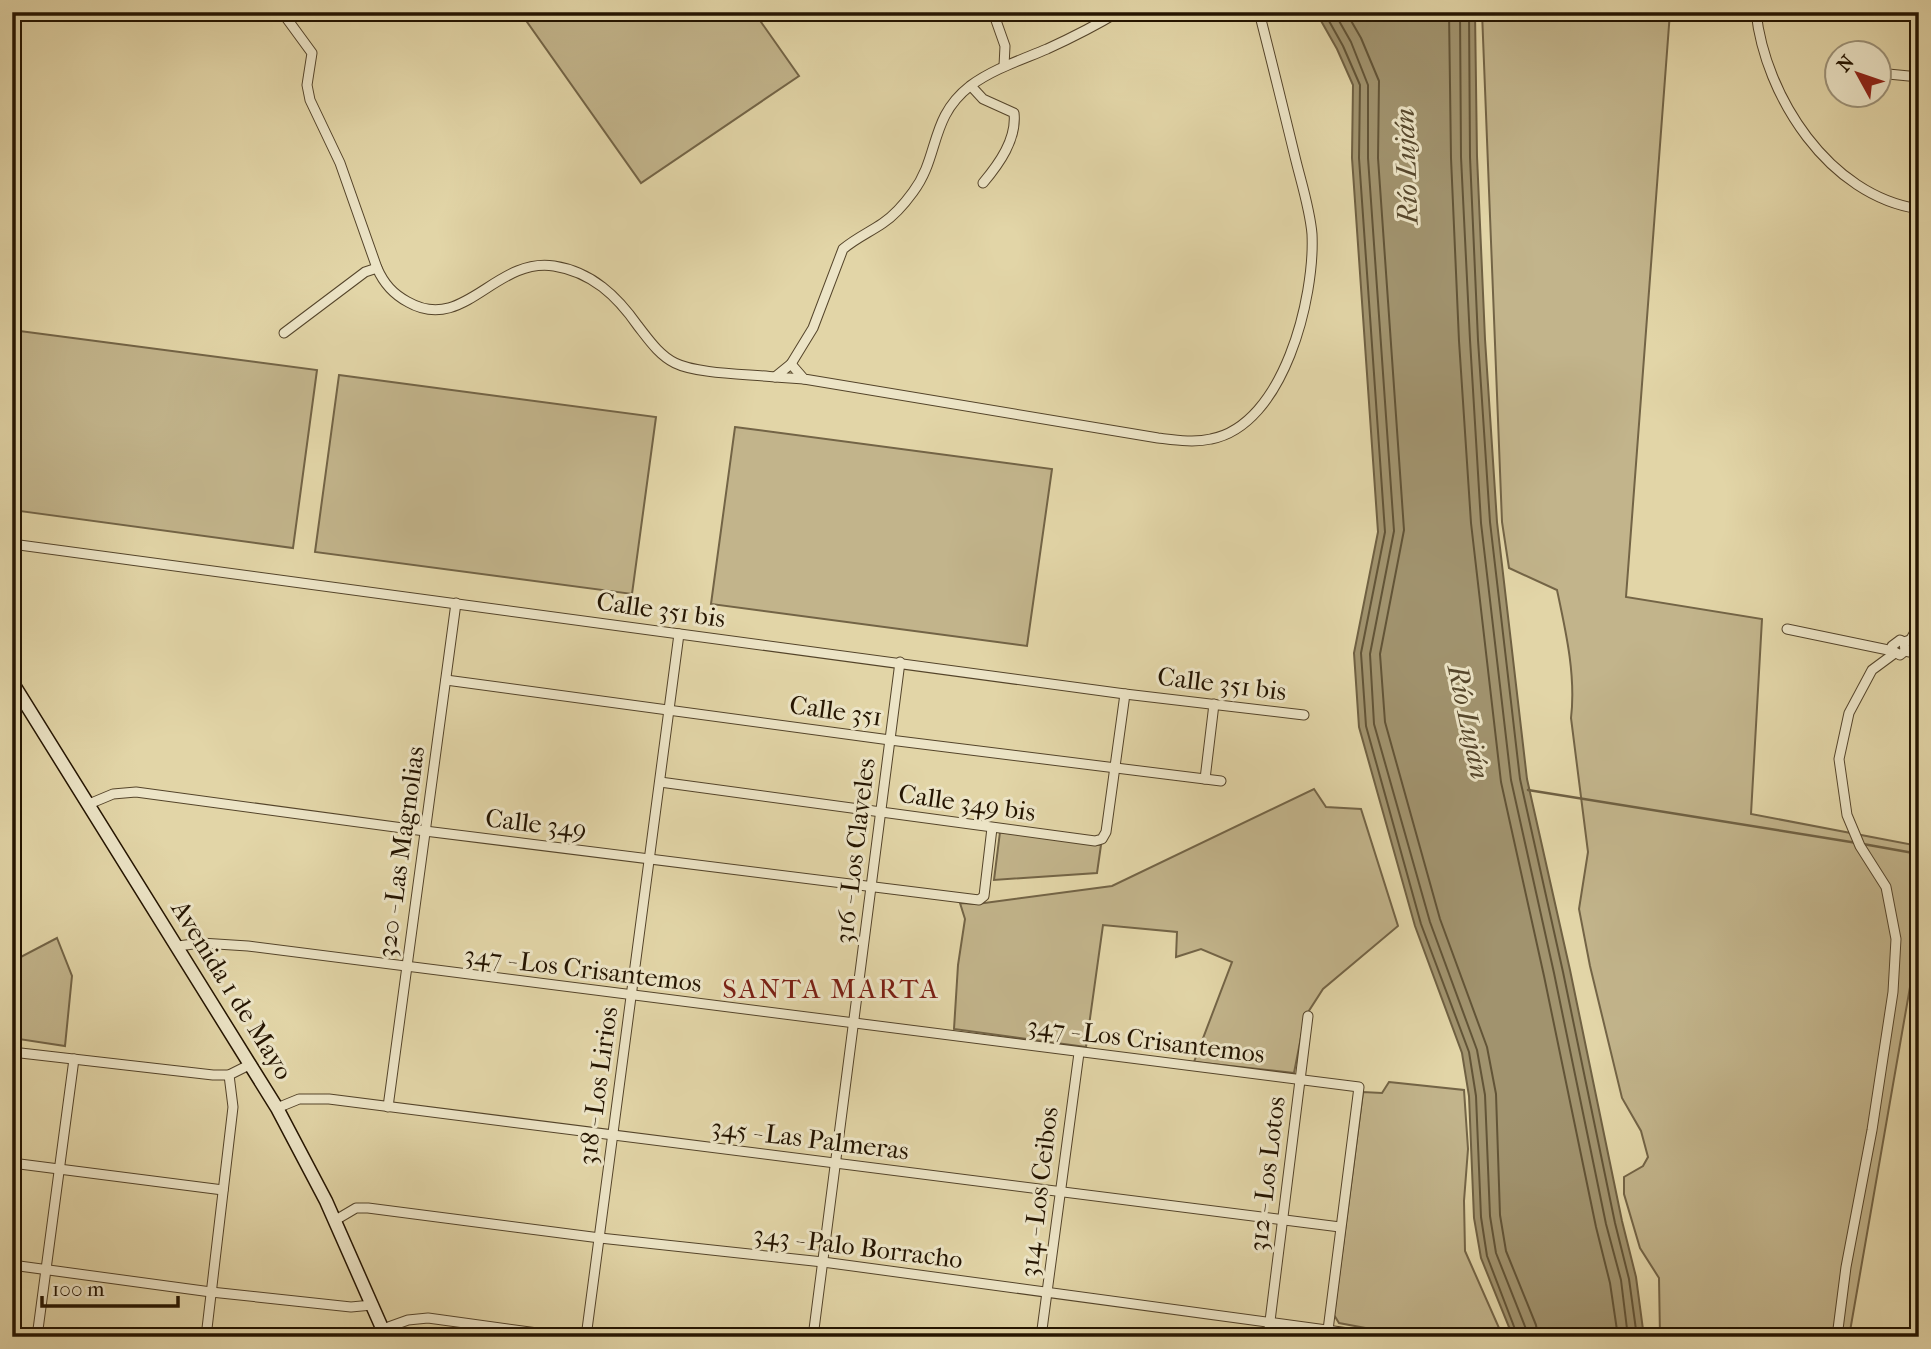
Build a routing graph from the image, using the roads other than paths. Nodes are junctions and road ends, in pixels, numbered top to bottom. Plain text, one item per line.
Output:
1 (282, 12) edge
2 (993, 12) edge
3 (1118, 12) edge
4 (1259, 12) edge
5 (1756, 12) edge
6 (1004, 66) junction
7 (1892, 75) edge
8 (1919, 78) edge
9 (971, 86) junction
10 (983, 183) dead end
11 (1919, 209) edge
12 (377, 268) junction
13 (284, 333) dead end
14 (790, 364) junction
15 (775, 377) junction
16 (804, 379) junction
17 (12, 544) edge
18 (456, 603) junction
19 (1919, 625) edge
20 (1787, 629) dead end
21 (679, 634) junction
22 (1910, 642) edge
23 (1894, 652) junction
24 (1919, 654) edge
25 (900, 662) junction
26 (446, 680) junction
27 (12, 682) edge
28 (1125, 694) junction
29 (1214, 704) junction
30 (669, 709) junction
31 (1304, 715) dead end
32 (890, 740) junction
33 (1114, 768) junction
34 (1206, 779) junction
35 (1221, 781) dead end
36 (660, 782) junction
37 (89, 804) junction
38 (881, 813) junction
39 (992, 828) junction
40 (425, 831) junction
41 (650, 859) junction
42 (871, 887) junction
43 (178, 946) junction
44 (407, 967) junction
45 (632, 996) junction
46 (1308, 1016) dead end
47 (854, 1025) junction
48 (12, 1052) edge
49 (1079, 1052) junction
50 (74, 1059) junction
51 (250, 1064) junction
52 (229, 1075) junction
53 (1299, 1080) junction
54 (388, 1107) junction
55 (277, 1108) junction
56 (613, 1136) junction
57 (12, 1163) edge
58 (835, 1164) junction
59 (59, 1169) junction
60 (223, 1190) junction
61 (1059, 1192) junction
62 (1283, 1219) junction
63 (334, 1221) junction
64 (1340, 1227) junction
65 (600, 1238) junction
66 (823, 1262) junction
67 (12, 1265) edge
68 (46, 1269) junction
69 (211, 1292) junction
70 (1047, 1292) junction
71 (372, 1305) junction
72 (1270, 1321) junction
73 (1328, 1330) junction
74 (385, 1333) edge
75 (37, 1337) edge
76 (206, 1337) edge
77 (567, 1337) edge
78 (586, 1337) edge
79 (813, 1337) edge
80 (1041, 1337) edge
81 (1268, 1337) edge
82 (1378, 1337) edge
83 (1837, 1337) edge

1 - 12 street
2 - 6 street
3 - 6 street
4 - 16 street
5 - 11 street
6 - 9 street
7 - 8 street
9 - 10 street
9 - 14 street
12 - 13 street
12 - 15 street
14 - 15 street
14 - 16 street
15 - 16 street
17 - 18 street, Calle 351 bis
18 - 21 street, Calle 351 bis
18 - 26 street, 320 - Las Magnolias
19 - 22 street
20 - 23 street
21 - 25 street, Calle 351 bis
21 - 30 street, 318 - Los Lirios
22 - 23 street
22 - 24 street
23 - 83 street
25 - 28 street, Calle 351 bis
25 - 32 street, 316 - Los Claveles
26 - 30 street, Calle 351
26 - 40 street, 320 - Las Magnolias
27 - 37 main road, Avenida 1 de Mayo
28 - 29 street, Calle 351 bis
28 - 33 street
29 - 31 street, Calle 351 bis
29 - 34 street
30 - 32 street, Calle 351
30 - 36 street, 318 - Los Lirios
32 - 33 street, Calle 351
32 - 38 street, 316 - Los Claveles
33 - 34 street, Calle 351
33 - 39 street, Calle 349 bis
34 - 35 street, Calle 351
36 - 38 street, Calle 349 bis
36 - 41 street, 318 - Los Lirios
37 - 40 street, Calle 349
37 - 43 main road, Avenida 1 de Mayo
38 - 39 street, Calle 349 bis
38 - 42 street, 316 - Los Claveles
39 - 42 street, Calle 349
40 - 41 street, Calle 349
40 - 44 street, 320 - Las Magnolias
41 - 42 street, Calle 349
41 - 45 street, 318 - Los Lirios
42 - 47 street, 316 - Los Claveles
43 - 44 street, 347 - Los Crisantemos
43 - 51 main road, Avenida 1 de Mayo
44 - 45 street, 347 - Los Crisantemos
44 - 54 street, 320 - Las Magnolias
45 - 47 street, 347 - Los Crisantemos
45 - 56 street, 318 - Los Lirios
46 - 53 street, 312 - Los Lotos
47 - 49 street, 347 - Los Crisantemos
47 - 58 street, 316 - Los Claveles
48 - 50 street
49 - 53 street, 347 - Los Crisantemos
49 - 61 street, 314 - Los Ceibos
50 - 52 street
50 - 59 street
51 - 52 street
51 - 55 main road, Avenida 1 de Mayo
52 - 60 street
53 - 62 street, 312 - Los Lotos
53 - 64 street, 347 - Los Crisantemos
54 - 55 street, 345 - Las Palmeras
54 - 56 street, 345 - Las Palmeras
55 - 63 main road, Avenida 1 de Mayo
56 - 58 street, 345 - Las Palmeras
56 - 65 street, 318 - Los Lirios
57 - 59 street
58 - 61 street, 345 - Las Palmeras
58 - 66 street, 316 - Los Claveles
59 - 60 street
59 - 68 street
60 - 69 street
61 - 62 street, 345 - Las Palmeras
61 - 70 street, 314 - Los Ceibos
62 - 64 street, 345 - Las Palmeras
62 - 72 street, 312 - Los Lotos
63 - 65 street, 343 - Palo Borracho
63 - 71 main road, Avenida 1 de Mayo
64 - 73 street
65 - 66 street, 343 - Palo Borracho
65 - 78 street, 318 - Los Lirios
66 - 70 street, 343 - Palo Borracho
66 - 79 street, 316 - Los Claveles
67 - 68 street
68 - 69 street
68 - 75 street
69 - 71 street
69 - 76 street
70 - 72 street, 343 - Palo Borracho
70 - 80 street, 314 - Los Ceibos
71 - 74 main road, Avenida 1 de Mayo
72 - 73 street, 343 - Palo Borracho
72 - 81 street, 312 - Los Lotos
73 - 82 street, 343 - Palo Borracho
74 - 77 street

